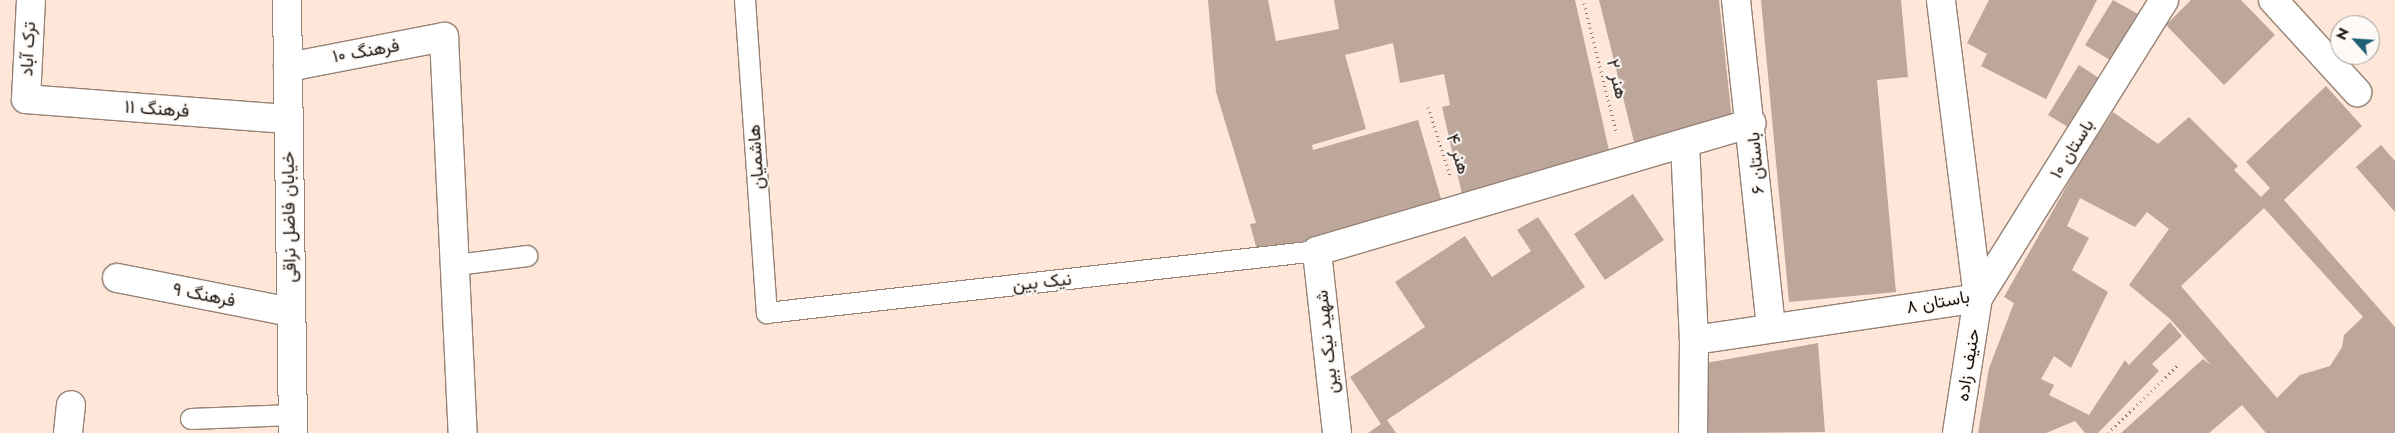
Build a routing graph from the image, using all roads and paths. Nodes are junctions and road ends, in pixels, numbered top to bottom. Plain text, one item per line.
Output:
1 (30, 0) edge
2 (287, 0) edge
3 (745, 0) edge
4 (1736, 0) edge
5 (1940, 0) edge
6 (2164, 0) edge
7 (2273, 0) edge
8 (1584, 3) dead end
9 (288, 67) junction
10 (2357, 92) dead end
11 (26, 98) joint
12 (1428, 106) dead end
13 (288, 119) junction
14 (1752, 123) junction
15 (1685, 143) junction
16 (1624, 161) junction
17 (1461, 209) junction
18 (1317, 251) junction
19 (527, 256) dead end
20 (457, 265) junction
21 (117, 278) dead end
22 (1978, 298) junction
23 (290, 312) junction
24 (766, 313) joint
25 (1771, 326) junction
26 (1694, 340) junction
27 (2178, 365) dead end
28 (71, 405) dead end
29 (191, 419) dead end
30 (293, 424) edge
31 (68, 433) edge
32 (463, 433) edge
33 (1337, 433) edge
34 (1693, 433) edge
35 (1957, 433) edge
36 (2108, 433) edge

1 - 11 street, ترک آباد
2 - 9 street, خیابان فاضل نراقی
3 - 24 lane, هاشمیان
4 - 14 street, باستان ۶
5 - 22 street, باستان ۸
6 - 22 street, باستان ۱۰
7 - 10 street
8 - 16 path, هنر ۲
9 - 13 street, خیابان فاضل نراقی
9 - 20 street, فرهنگ ۱۰
11 - 13 street, فرهنگ ۱۱
12 - 17 path, هنر ۴
13 - 23 street, خیابان فاضل نراقی
14 - 15 street
14 - 25 street, باستان ۶
15 - 16 street
15 - 26 street
16 - 17 street
17 - 18 street
18 - 24 lane, نیک بین
18 - 33 street, شهید نیک بین
19 - 20 lane
20 - 32 street
21 - 23 street, فرهنگ ۹
22 - 25 street, باستان ۸
22 - 35 street, حنیف زاده
23 - 30 street, خیابان فاضل نراقی
25 - 26 street, باستان ۸
26 - 34 street
27 - 36 path
28 - 31 street
29 - 30 lane

